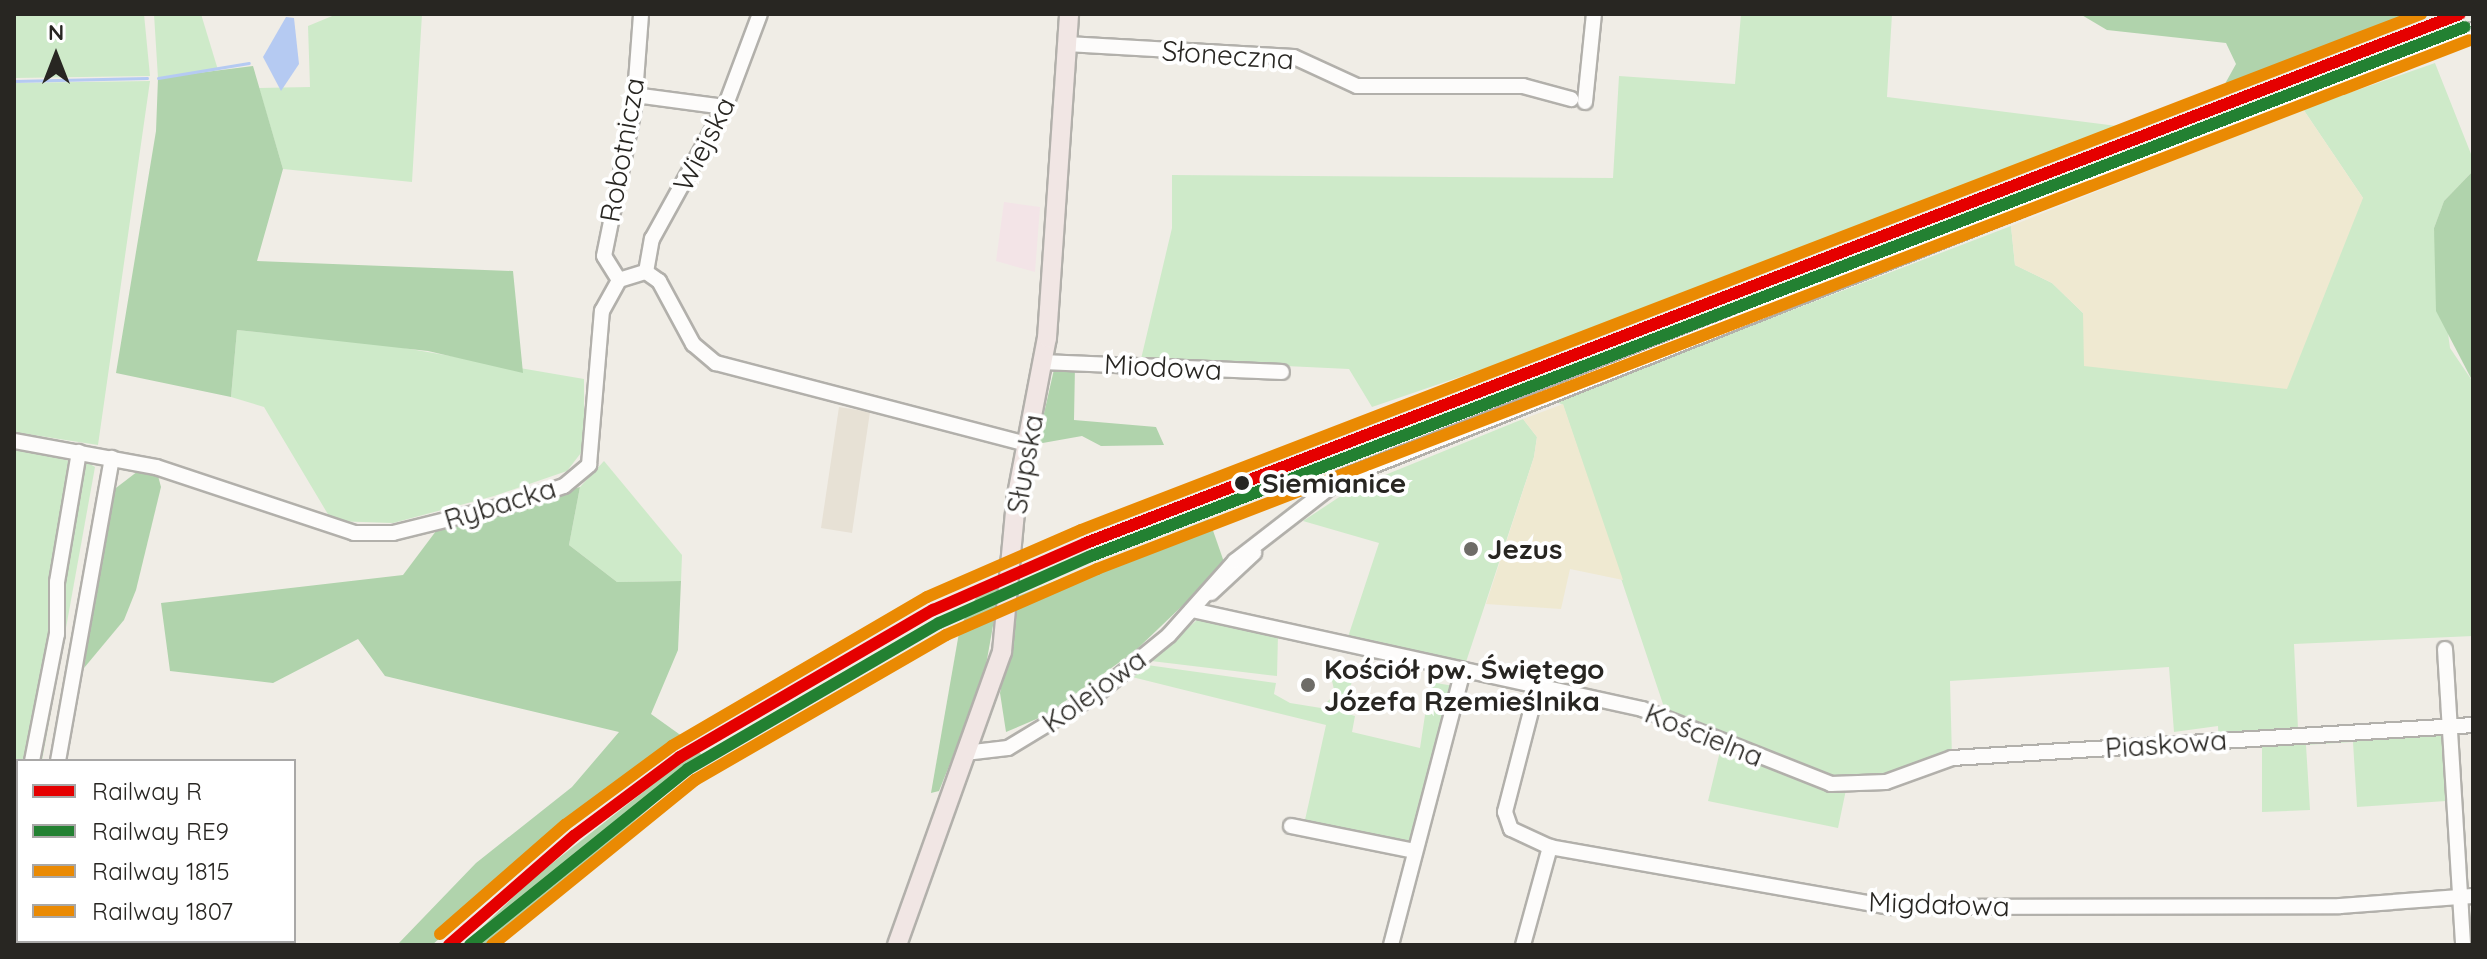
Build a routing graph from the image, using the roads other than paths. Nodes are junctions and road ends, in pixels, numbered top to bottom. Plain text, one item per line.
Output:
1 (641, 14) edge
2 (760, 14) edge
3 (1069, 14) edge
4 (1594, 14) edge
5 (2473, 30) edge
6 (1067, 44) junction
7 (635, 95) junction
8 (725, 107) junction
9 (646, 272) junction
10 (619, 280) junction
11 (1043, 362) junction
12 (1282, 372) dead end
13 (14, 441) edge
14 (1028, 444) junction
15 (79, 452) junction
16 (112, 458) junction
17 (1192, 610) junction
18 (2445, 649) dead end
19 (1462, 674) junction
20 (1537, 688) junction
21 (2473, 725) edge
22 (2449, 727) junction
23 (965, 753) junction
24 (32, 759) edge
25 (58, 759) edge
26 (1886, 782) joint
27 (1291, 826) dead end
28 (1550, 847) junction
29 (1415, 851) junction
30 (2469, 897) edge
31 (897, 945) edge
32 (1391, 945) edge
33 (1523, 945) edge
34 (2463, 945) edge

1 - 7 street, Robotnicza
2 - 8 street, Wiejska
3 - 6 main road, Słupska
4 - 6 street, Słoneczna
5 - 17 street, Kolejowa
6 - 11 main road, Słupska
7 - 8 street
7 - 10 street, Robotnicza
8 - 9 street, Wiejska
9 - 10 street
9 - 14 street
10 - 16 street, Rybacka
11 - 12 street, Miodowa
11 - 14 main road, Słupska
13 - 15 street, Rybacka
14 - 23 main road, Słupska
15 - 16 street, Rybacka
15 - 24 street
16 - 25 street
17 - 19 street, Kościelna
17 - 23 street, Kolejowa
18 - 22 street
19 - 20 street, Kościelna
19 - 29 street
20 - 26 street, Kościelna
20 - 28 street, Migdałowa
21 - 22 street, Piaskowa
22 - 26 street, Piaskowa
22 - 30 street
23 - 31 main road, Słupska
27 - 29 street
28 - 30 street, Migdałowa
28 - 33 street
29 - 32 street
30 - 34 street

